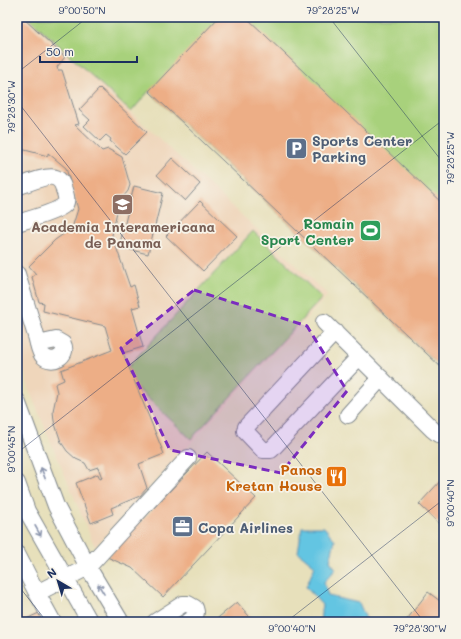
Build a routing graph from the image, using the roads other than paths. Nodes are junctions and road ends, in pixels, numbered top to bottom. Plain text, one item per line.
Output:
1 (17, 187) edge
2 (17, 223) edge
3 (17, 274) edge
4 (24, 322) edge
5 (38, 344) dead end
6 (359, 357) junction
7 (381, 378) junction
8 (17, 401) edge
9 (348, 415) dead end
10 (20, 418) edge
11 (444, 433) edge
12 (188, 458) dead end
13 (17, 483) edge
14 (17, 554) edge
15 (88, 567) junction
16 (65, 579) junction
17 (37, 594) junction
18 (53, 622) edge
19 (90, 622) edge
20 (121, 622) edge
21 (155, 622) edge
22 (188, 622) edge

1 - 2 street
3 - 4 street
4 - 5 street
6 - 6 street
6 - 7 street
7 - 9 street
7 - 11 street
8 - 10 street
15 -> 10 street
12 - 15 street
13 -> 16 street
14 - 17 street
15 - 16 street
20 -> 15 street
16 - 17 street
16 - 19 street
17 - 18 street
21 - 22 street

